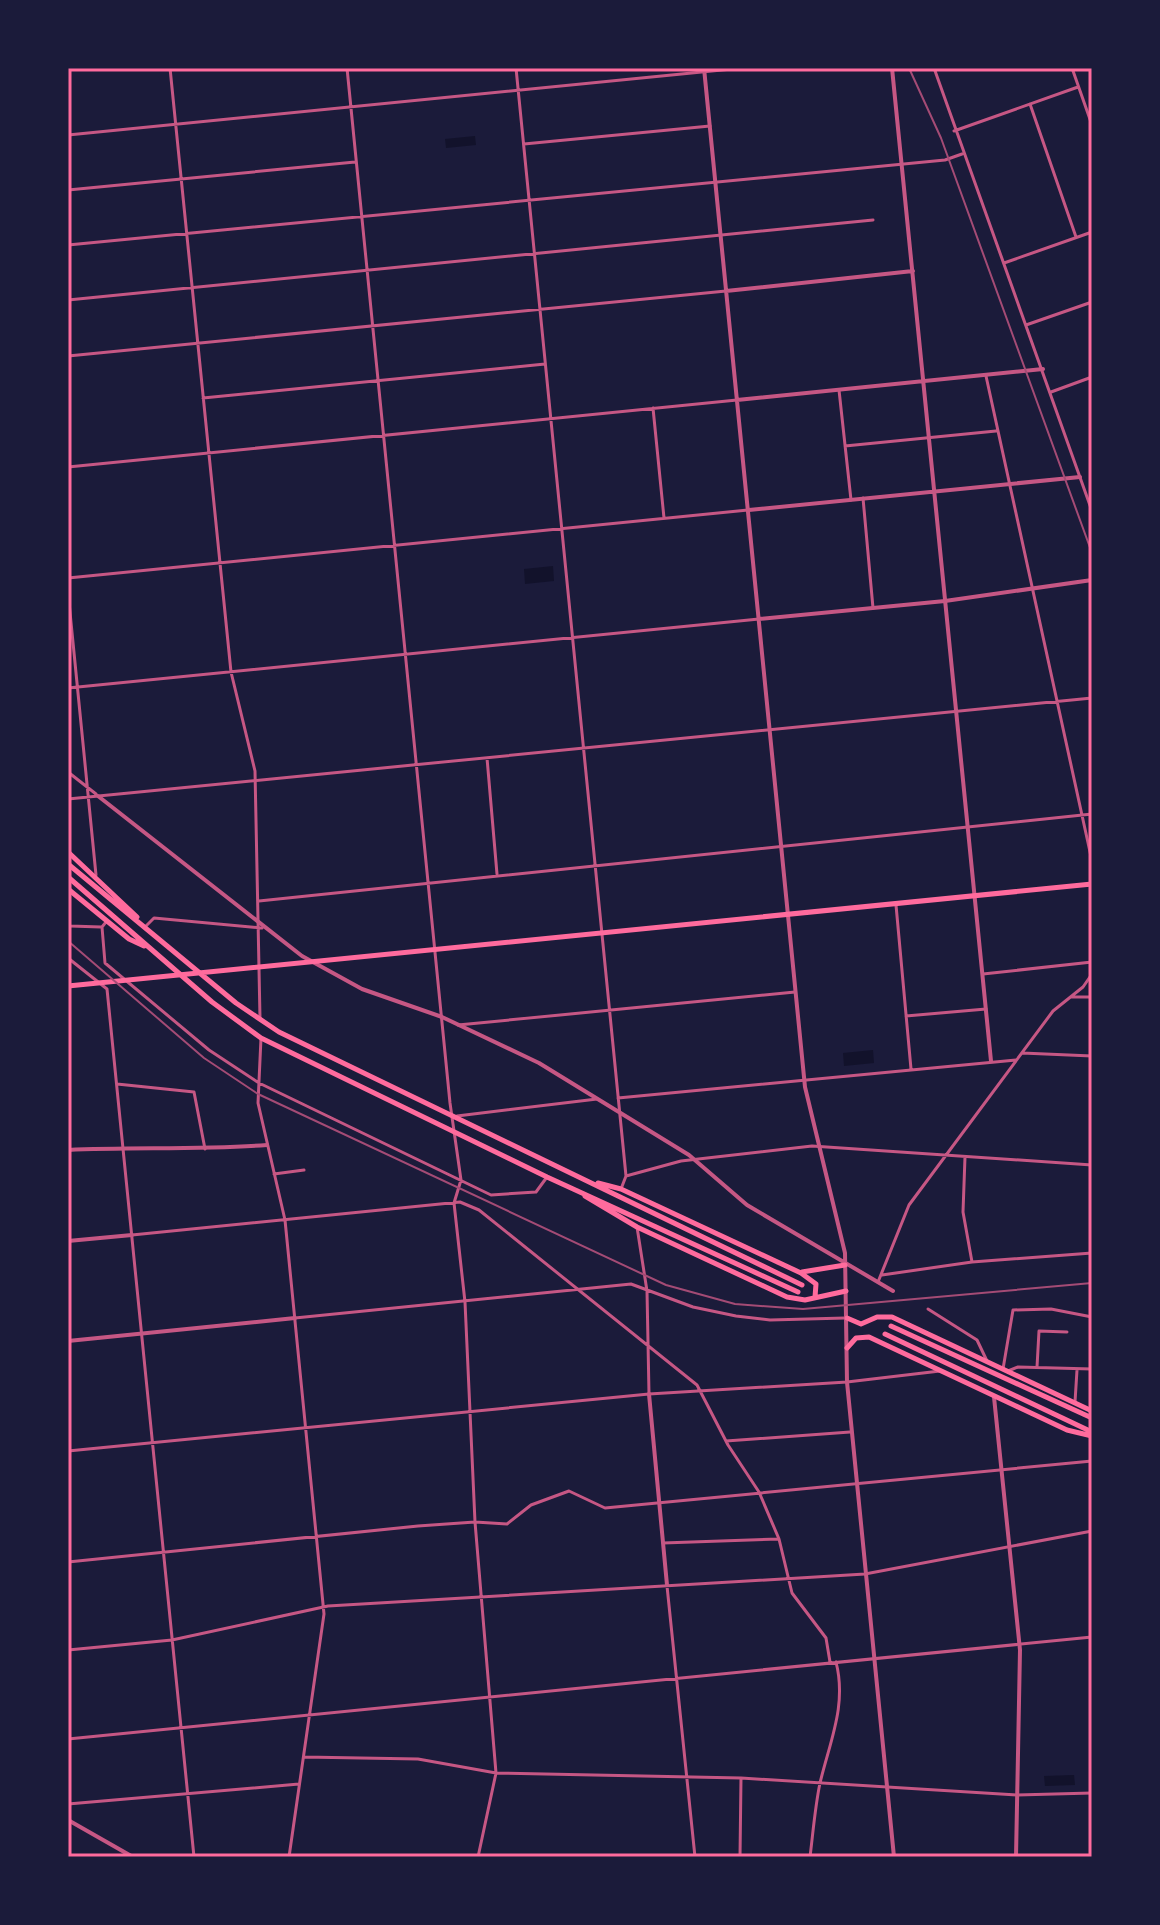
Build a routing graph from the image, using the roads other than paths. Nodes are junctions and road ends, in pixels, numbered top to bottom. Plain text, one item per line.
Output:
1 (170, 68) edge
2 (347, 68) edge
3 (516, 68) edge
4 (742, 68) edge
5 (892, 68) edge
6 (934, 68) edge
7 (1072, 68) edge
8 (704, 70) edge
9 (1078, 87) junction
10 (518, 90) junction
11 (1030, 104) junction
12 (351, 107) junction
13 (176, 124) junction
14 (1092, 125) edge
15 (710, 126) junction
16 (954, 131) junction
17 (68, 135) edge
18 (524, 144) junction
19 (962, 154) junction
20 (356, 162) junction
21 (901, 163) junction
22 (181, 178) junction
23 (715, 181) junction
24 (68, 190) edge
25 (529, 200) junction
26 (362, 216) junction
27 (873, 220) dead end
28 (1092, 232) edge
29 (187, 234) junction
30 (720, 235) junction
31 (1076, 237) junction
32 (68, 245) edge
33 (534, 254) junction
34 (1004, 263) junction
35 (367, 271) junction
36 (913, 271) junction
37 (192, 288) junction
38 (726, 291) junction
39 (68, 300) edge
40 (1092, 302) edge
41 (540, 309) junction
42 (1026, 325) junction
43 (373, 326) junction
44 (197, 343) junction
45 (68, 356) edge
46 (545, 364) junction
47 (1043, 369) junction
48 (986, 376) junction
49 (1092, 377) edge
50 (379, 380) junction
51 (923, 381) junction
52 (839, 390) junction
53 (1051, 392) junction
54 (203, 398) junction
55 (737, 400) junction
56 (653, 408) junction
57 (550, 418) junction
58 (998, 431) junction
59 (384, 436) junction
60 (929, 438) junction
61 (845, 446) junction
62 (209, 453) junction
63 (68, 467) edge
64 (1080, 477) junction
65 (1010, 483) junction
66 (934, 491) junction
67 (863, 498) junction
68 (851, 500) junction
69 (748, 510) junction
70 (1092, 511) edge
71 (664, 518) junction
72 (562, 528) junction
73 (395, 545) junction
74 (220, 562) junction
75 (68, 578) edge
76 (1092, 580) edge
77 (1033, 588) junction
78 (68, 592) edge
79 (945, 601) junction
80 (873, 608) junction
81 (759, 619) junction
82 (572, 637) junction
83 (406, 654) junction
84 (231, 672) junction
85 (78, 687) junction
86 (68, 688) edge
87 (1092, 698) edge
88 (1057, 702) junction
89 (956, 712) junction
90 (770, 730) junction
91 (583, 748) junction
92 (487, 758) junction
93 (417, 765) junction
94 (68, 772) edge
95 (256, 781) junction
96 (86, 786) junction
97 (98, 796) junction
98 (88, 797) junction
99 (68, 799) edge
100 (1082, 814) junction
101 (1092, 814) edge
102 (968, 826) junction
103 (782, 847) junction
104 (68, 852) edge
105 (1092, 861) edge
106 (68, 864) edge
107 (595, 865) junction
108 (96, 875) junction
109 (497, 875) junction
110 (68, 877) edge
111 (429, 883) junction
112 (1092, 884) edge
113 (68, 889) edge
114 (974, 895) junction
115 (259, 901) junction
116 (895, 903) junction
117 (788, 914) junction
118 (260, 921) junction
119 (68, 922) edge
120 (104, 924) junction
121 (145, 927) junction
122 (260, 928) junction
123 (269, 930) junction
124 (601, 932) junction
125 (149, 948) junction
126 (435, 949) junction
127 (68, 958) edge
128 (313, 961) junction
129 (1092, 962) edge
130 (261, 967) junction
131 (200, 973) junction
132 (179, 974) junction
133 (983, 974) junction
134 (1092, 974) edge
135 (126, 980) junction
136 (99, 983) junction
137 (68, 986) edge
138 (795, 992) junction
139 (1071, 997) junction
140 (1092, 997) edge
141 (986, 1009) junction
142 (609, 1010) junction
143 (906, 1016) junction
144 (442, 1017) junction
145 (260, 1020) junction
146 (458, 1025) junction
147 (261, 1038) junction
148 (1022, 1053) junction
149 (1092, 1056) edge
150 (1016, 1060) junction
151 (991, 1061) junction
152 (911, 1069) junction
153 (804, 1080) junction
154 (259, 1083) junction
155 (117, 1084) junction
156 (618, 1098) junction
157 (598, 1099) junction
158 (619, 1112) junction
159 (454, 1116) junction
160 (456, 1133) junction
161 (267, 1145) junction
162 (819, 1146) junction
163 (123, 1147) junction
164 (68, 1150) edge
165 (205, 1150) junction
166 (944, 1155) junction
167 (965, 1157) junction
168 (693, 1160) junction
169 (1092, 1165) edge
170 (304, 1170) dead end
171 (274, 1174) junction
172 (626, 1176) junction
173 (547, 1177) junction
174 (461, 1180) junction
175 (585, 1180) junction
176 (621, 1189) junction
177 (579, 1191) junction
178 (454, 1203) junction
179 (285, 1220) junction
180 (637, 1227) junction
181 (132, 1235) junction
182 (68, 1241) edge
183 (1092, 1253) edge
184 (972, 1262) junction
185 (845, 1265) junction
186 (801, 1273) junction
187 (882, 1275) junction
188 (878, 1282) junction
189 (802, 1285) dead end
190 (581, 1290) junction
191 (647, 1291) junction
192 (846, 1291) junction
193 (893, 1291) dead end
194 (798, 1292) dead end
195 (815, 1297) junction
196 (465, 1302) junction
197 (928, 1309) dead end
198 (1092, 1317) edge
199 (295, 1318) junction
200 (847, 1318) junction
201 (871, 1320) junction
202 (891, 1326) dead end
203 (1067, 1332) dead end
204 (142, 1334) junction
205 (885, 1334) dead end
206 (875, 1340) junction
207 (68, 1341) edge
208 (647, 1346) junction
209 (847, 1348) junction
210 (987, 1361) junction
211 (1037, 1367) junction
212 (1077, 1368) junction
213 (1092, 1369) edge
214 (1006, 1370) junction
215 (940, 1371) junction
216 (847, 1382) junction
217 (700, 1391) junction
218 (649, 1394) junction
219 (994, 1396) junction
220 (1075, 1402) junction
221 (470, 1411) junction
222 (1092, 1411) edge
223 (1092, 1418) edge
224 (306, 1428) junction
225 (851, 1431) junction
226 (1092, 1434) edge
227 (726, 1441) junction
228 (153, 1442) junction
229 (68, 1451) edge
230 (1092, 1461) edge
231 (1001, 1469) junction
232 (856, 1484) junction
233 (759, 1492) junction
234 (659, 1504) junction
235 (475, 1522) junction
236 (1092, 1531) edge
237 (316, 1538) junction
238 (779, 1539) junction
239 (663, 1543) junction
240 (1009, 1548) junction
241 (163, 1553) junction
242 (68, 1562) edge
243 (865, 1574) junction
244 (790, 1578) junction
245 (667, 1585) junction
246 (481, 1598) junction
247 (323, 1607) junction
248 (1092, 1637) edge
249 (172, 1640) junction
250 (1019, 1644) junction
251 (68, 1650) edge
252 (874, 1659) junction
253 (833, 1662) junction
254 (677, 1678) junction
255 (490, 1698) junction
256 (309, 1716) junction
257 (181, 1728) junction
258 (68, 1739) edge
259 (304, 1757) junction
260 (496, 1773) junction
261 (687, 1777) junction
262 (741, 1778) junction
263 (300, 1784) junction
264 (820, 1784) junction
265 (887, 1788) junction
266 (1092, 1793) edge
267 (188, 1794) junction
268 (1017, 1795) junction
269 (68, 1804) edge
270 (68, 1820) edge
271 (133, 1857) edge
272 (194, 1857) edge
273 (289, 1857) edge
274 (478, 1857) edge
275 (695, 1857) edge
276 (740, 1857) edge
277 (810, 1857) edge
278 (894, 1857) edge
279 (1016, 1857) edge

1 - 13 street
2 - 12 street
3 - 10 street
4 - 8 street
5 - 21 street
6 - 16 street
7 - 9 street
8 - 10 street
8 - 15 street
9 - 11 street
9 - 14 street
10 - 12 street
10 - 18 street
11 - 16 street
11 - 31 street
12 - 13 street
12 - 20 street
13 - 17 street
13 - 22 street
15 - 18 street
15 - 23 street
16 - 19 street
18 - 25 street
19 - 21 street
19 - 34 street
20 - 22 street
20 - 26 street
21 - 23 street
21 - 36 street
22 - 24 street
22 - 29 street
23 - 25 street
23 - 30 street
25 - 26 street
25 - 33 street
26 - 29 street
26 - 35 street
27 - 30 street
28 - 31 street
29 - 32 street
29 - 37 street
30 - 33 street
30 - 38 street
31 - 34 street
33 - 35 street
33 - 41 street
34 - 42 street
35 - 37 street
35 - 43 street
36 - 38 street
36 - 51 street
37 - 39 street
37 - 44 street
38 - 41 street
38 - 55 street
40 - 42 street
41 - 43 street
41 - 46 street
42 - 47 street
43 - 44 street
43 - 50 street
44 - 45 street
44 - 54 street
46 - 50 street
46 - 57 street
47 - 48 street
47 - 53 street
48 - 51 street
48 - 58 street
49 - 53 street
50 - 54 street
50 - 59 street
51 - 52 street
51 - 60 street
52 - 55 street
52 - 61 street
53 - 64 street
54 - 62 street
55 - 56 street
55 - 69 street
56 - 57 street
56 - 71 street
57 - 59 street
57 - 72 street
58 - 60 street
58 - 65 street
59 - 62 street
59 - 73 street
60 - 61 street
60 - 66 street
61 - 68 street
62 - 63 street
62 - 74 street
64 - 65 street
64 - 70 street
65 - 66 street
65 - 77 street
66 - 67 street
66 - 79 street
67 - 68 street
67 - 80 street
68 - 69 street
69 - 71 street
69 - 81 street
71 - 72 street
72 - 73 street
72 - 82 street
73 - 74 street
73 - 83 street
74 - 75 street
74 - 84 street
76 - 77 street
77 - 79 street
77 - 88 street
78 - 85 street
79 - 80 street
79 - 89 street
80 - 81 street
81 - 82 street
81 - 90 street
82 - 83 street
82 - 91 street
83 - 84 street
83 - 93 street
84 - 85 street
84 - 95 street
85 - 86 street
85 - 96 street
87 - 88 street
88 - 89 street
88 - 100 street
89 - 90 street
89 - 102 street
90 - 91 street
90 - 103 street
91 - 92 street
91 - 107 street
92 - 93 street
92 - 109 street
93 - 95 street
93 - 111 street
94 - 96 street
95 - 97 street
95 - 115 street
96 - 97 street
96 - 98 street
97 - 98 street
97 - 118 street
98 - 99 street
98 - 108 street
100 - 101 street
100 - 102 street
100 - 105 street
102 - 103 street
102 - 114 street
103 - 107 street
103 - 117 street
104 - 108 main road
106 - 121 main road
107 - 109 street
107 - 124 street
108 - 121 main road
109 - 111 street
110 - 125 main road
111 - 115 street
111 - 126 street
112 - 114 main road
113 - 120 main road
114 - 116 main road
114 - 133 street
115 - 118 street
116 - 117 main road
116 - 143 street
117 - 124 main road
117 - 138 street
118 - 122 street
118 - 123 street
119 - 120 street
120 - 125 main road
120 - 135 street
121 - 122 street
121 - 131 main road
122 - 123 street
122 - 130 street
123 - 128 street
124 - 126 main road
124 - 142 street
125 - 132 main road
126 - 128 main road
126 - 144 street
127 - 136 street
128 - 130 main road
128 - 144 street
129 - 133 street
130 - 131 main road
130 - 145 street
131 - 132 main road
131 - 145 main road
132 - 135 main road
132 - 147 main road
133 - 141 street
134 - 139 street
135 - 136 main road
135 - 154 street
136 - 137 main road
136 - 155 street
138 - 142 street
138 - 153 street
139 - 140 street
139 - 148 street
141 - 143 street
141 - 151 street
142 - 146 street
142 - 156 street
143 - 152 street
144 - 146 street
144 - 159 street
145 - 159 main road
146 - 157 street
147 - 154 street
147 - 160 main road
148 - 149 street
148 - 150 street
150 - 151 street
150 - 166 street
151 - 152 street
152 - 153 street
153 - 156 street
153 - 162 street
154 - 161 street
154 - 174 street
155 - 163 street
155 - 165 street
156 - 158 street
157 - 158 street
157 - 159 street
158 - 168 street
158 - 172 street
159 - 160 street
159 - 175 main road
160 - 173 main road
160 - 174 street
161 - 165 street
161 - 171 street
162 - 166 street
162 - 168 street
162 - 185 street
163 - 164 street
163 - 165 street
163 - 181 street
166 - 167 street
166 - 187 street
167 - 169 street
167 - 184 street
168 - 172 street
168 - 185 street
170 - 171 street
171 - 179 street
172 - 176 street
173 - 174 street
173 - 177 main road
174 - 178 street
175 - 176 main road
175 - 189 main road
176 - 186 main road
177 - 180 main road
177 - 194 main road
178 - 179 street
178 - 190 street
178 - 196 street
179 - 181 street
179 - 199 street
180 - 191 street
180 - 195 main road
181 - 182 street
181 - 204 street
183 - 184 street
184 - 187 street
185 - 186 main road
185 - 188 street
185 - 192 street
186 - 195 main road
187 - 188 street
188 - 193 street
190 - 191 street
190 - 196 street
190 - 208 street
191 - 200 street
191 - 208 street
192 - 195 main road
192 - 200 street
196 - 199 street
196 - 221 street
197 - 210 street
198 - 214 street
199 - 204 street
199 - 224 street
200 - 201 main road
200 - 209 street
201 - 206 main road
201 - 210 main road
202 - 223 main road
203 - 211 street
204 - 207 street
204 - 228 street
205 - 226 main road
206 - 209 main road
206 - 215 main road
208 - 217 street
208 - 218 street
209 - 216 street
210 - 214 main road
211 - 212 street
211 - 214 street
212 - 213 street
212 - 220 street
214 - 220 main road
215 - 216 street
215 - 219 main road
216 - 217 street
216 - 225 street
217 - 218 street
217 - 227 street
218 - 221 street
218 - 234 street
219 - 226 main road
219 - 231 street
220 - 222 main road
221 - 224 street
221 - 235 street
224 - 228 street
224 - 237 street
225 - 227 street
225 - 232 street
227 - 233 street
228 - 229 street
228 - 241 street
230 - 231 street
231 - 232 street
231 - 240 street
232 - 233 street
232 - 243 street
233 - 234 street
233 - 238 street
234 - 235 street
234 - 239 street
235 - 237 street
235 - 246 street
236 - 240 street
237 - 241 street
237 - 247 street
238 - 239 street
238 - 244 street
239 - 245 street
240 - 243 street
240 - 250 street
241 - 242 street
241 - 249 street
243 - 244 street
243 - 252 street
244 - 245 street
244 - 253 street
245 - 246 street
245 - 254 street
246 - 247 street
246 - 255 street
247 - 249 street
247 - 256 street
248 - 250 street
249 - 251 street
249 - 257 street
250 - 252 street
250 - 268 street
252 - 253 street
252 - 265 street
253 - 254 street
253 - 264 street
254 - 255 street
254 - 261 street
255 - 256 street
255 - 260 street
256 - 257 street
256 - 259 street
257 - 258 street
257 - 267 street
259 - 260 street
259 - 263 street
260 - 261 street
260 - 274 street
261 - 262 street
261 - 275 street
262 - 264 street
262 - 276 street
263 - 267 street
263 - 273 street
264 - 265 street
264 - 277 street
265 - 268 street
265 - 278 street
266 - 268 street
267 - 269 street
267 - 272 street
268 - 279 street
270 - 271 street

